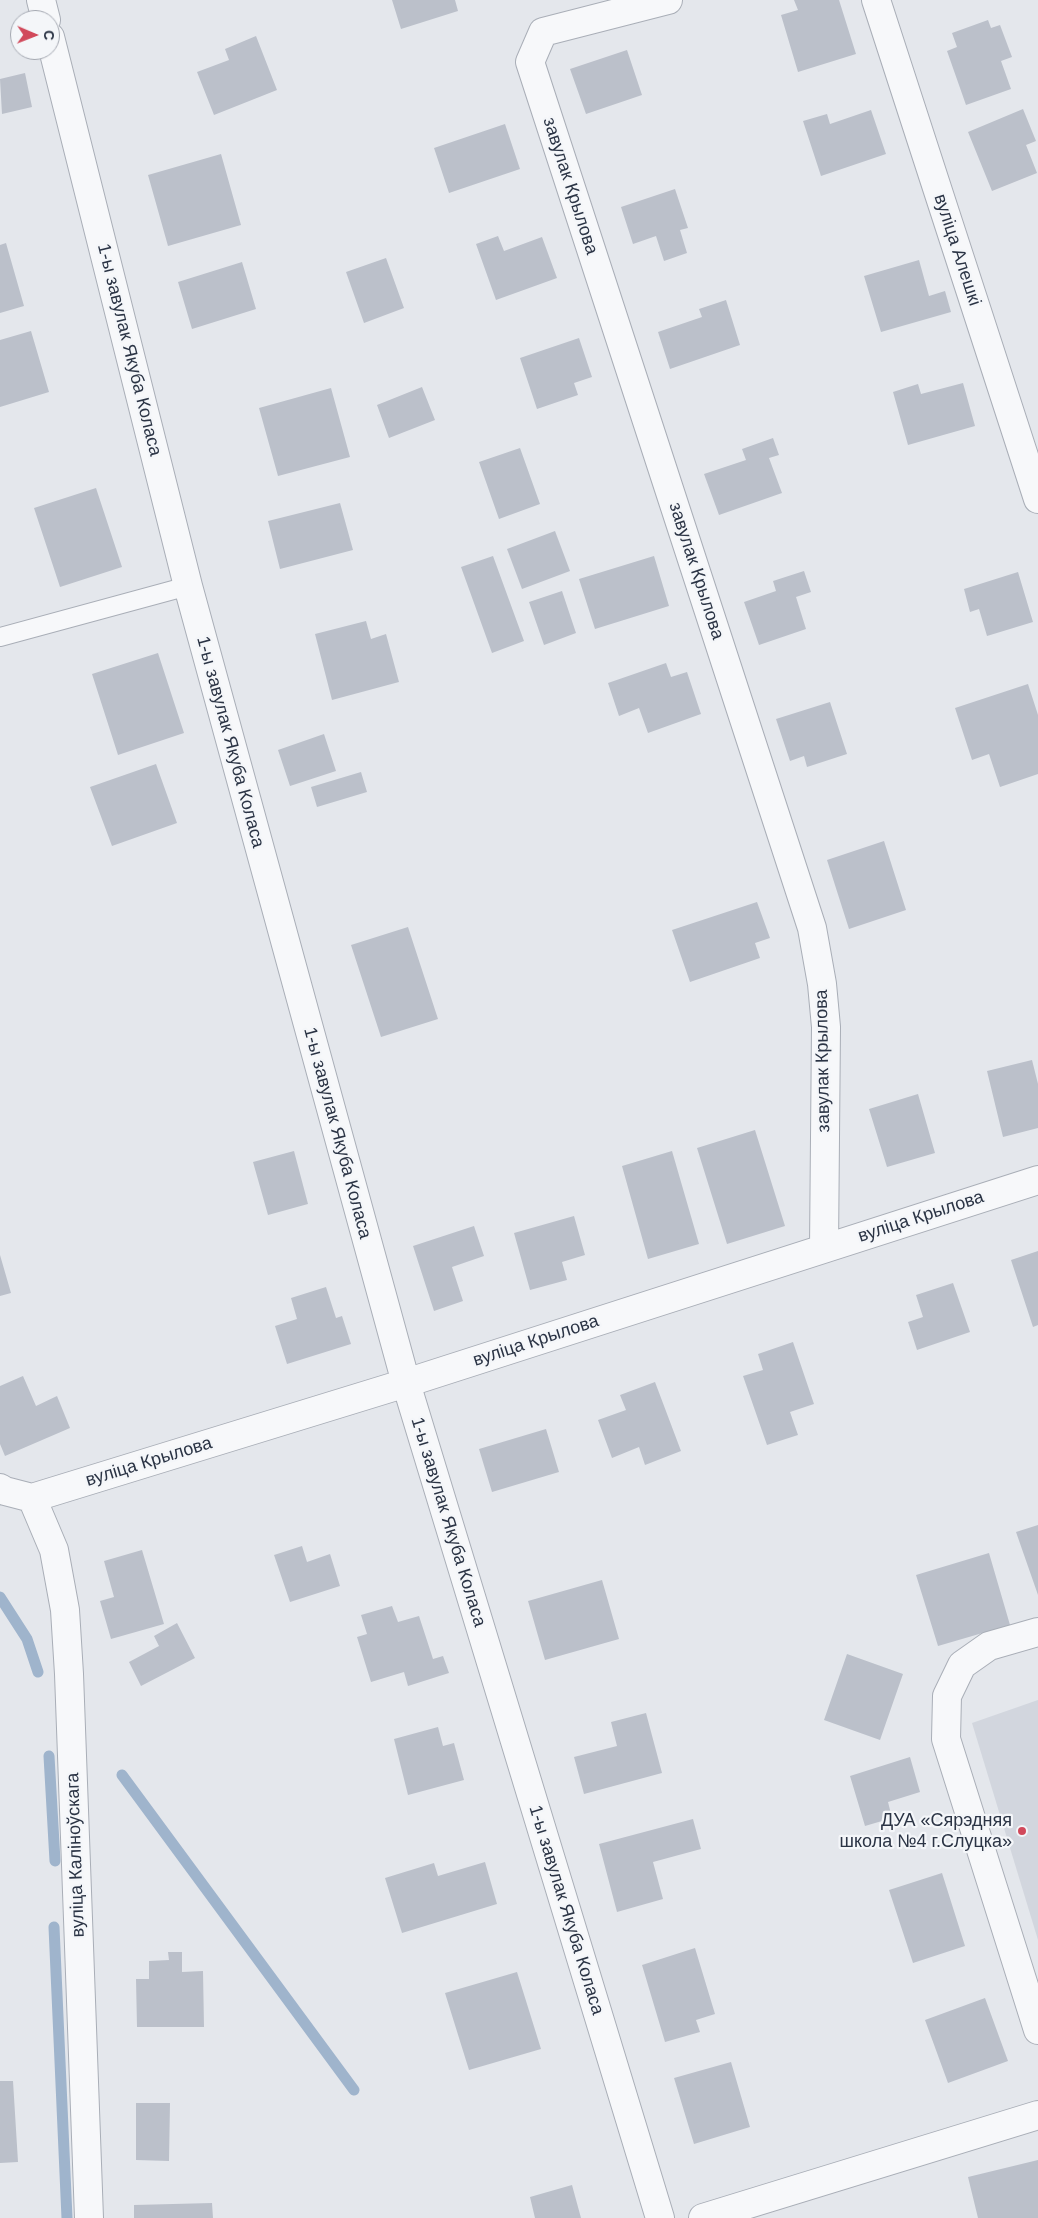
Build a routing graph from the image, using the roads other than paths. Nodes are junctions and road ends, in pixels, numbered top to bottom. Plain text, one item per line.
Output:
1 (668, 0) edge
2 (876, 0) edge
3 (56, 60) edge
4 (1038, 499) edge
5 (188, 586) junction
6 (0, 636) edge
7 (1038, 1180) edge
8 (824, 1248) junction
9 (406, 1383) junction
10 (0, 1488) edge
11 (32, 1498) junction
12 (1038, 1632) edge
13 (1038, 2030) edge
14 (1038, 2116) edge
15 (89, 2218) edge
16 (660, 2218) edge
17 (704, 2218) edge

1 - 8 street, завулак Крылова
2 - 4 street, вуліца Алешкі
3 - 5 street, 1-ы завулак Якуба Коласа
5 - 6 lane
5 - 9 street, 1-ы завулак Якуба Коласа
7 - 8 street, вуліца Крылова
8 - 9 street, вуліца Крылова
9 - 11 street, вуліца Крылова
9 - 16 street, 1-ы завулак Якуба Коласа
10 - 11 street
11 - 15 street, вуліца Каліноўскага
12 - 13 street
14 - 17 street

